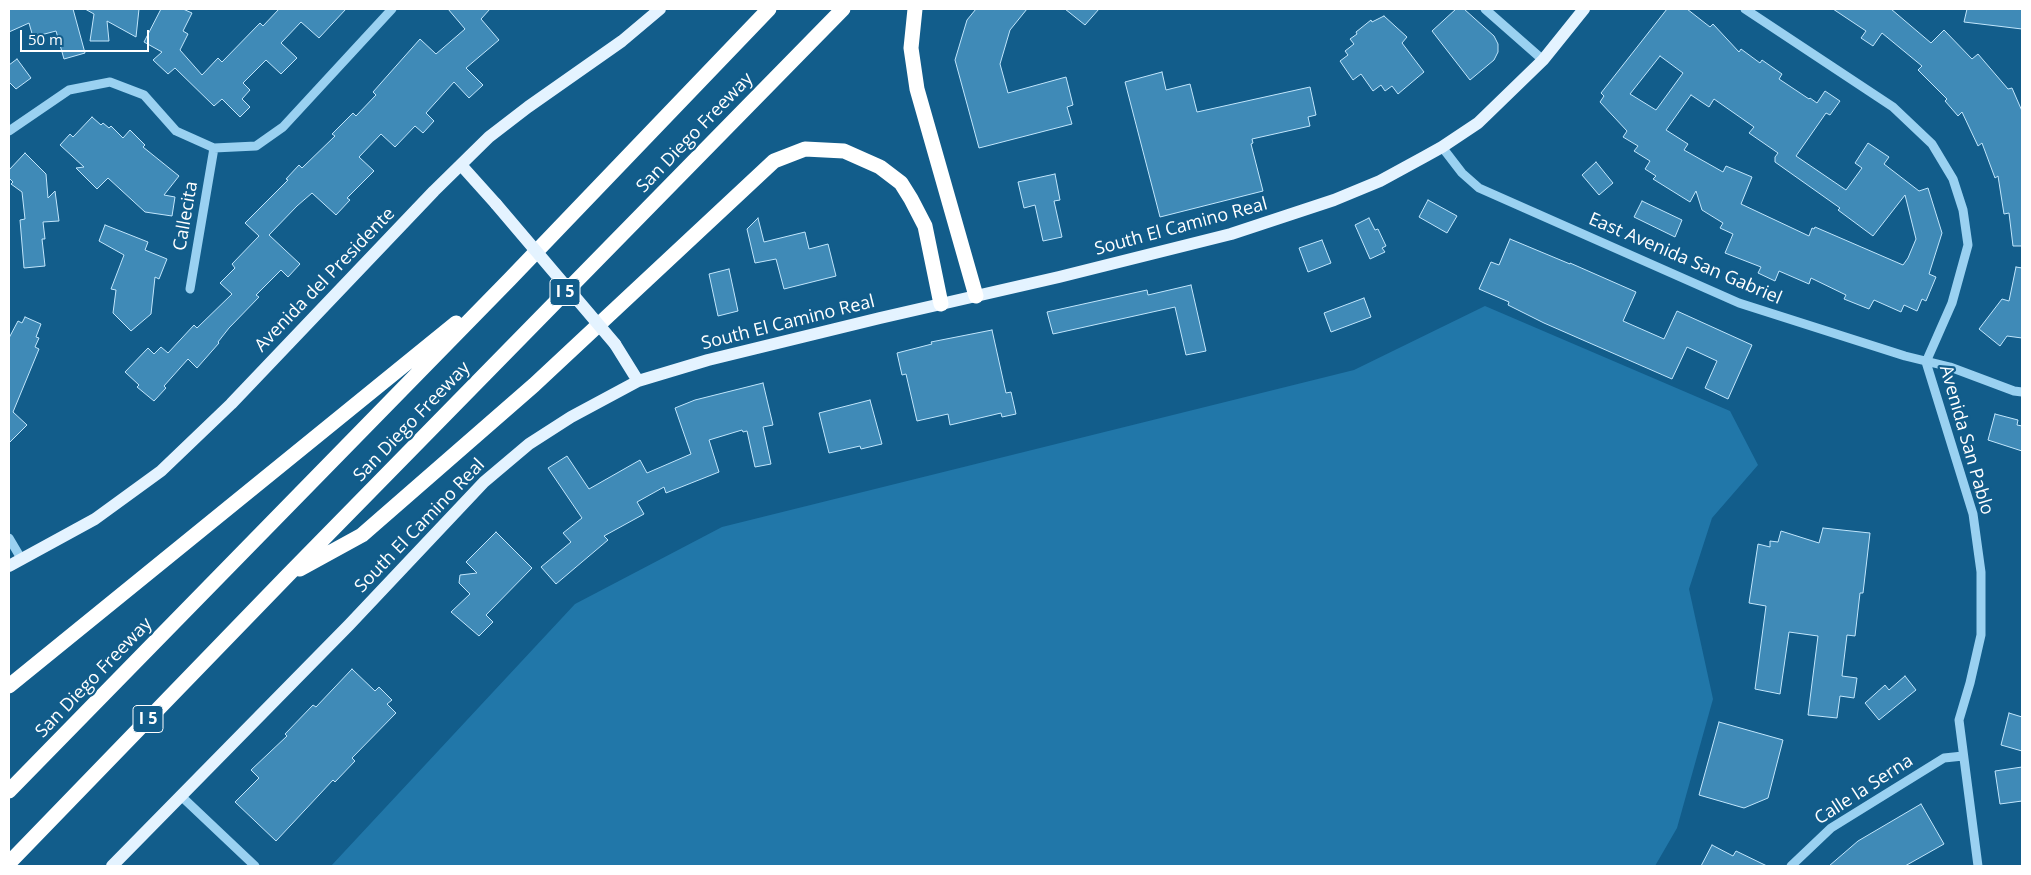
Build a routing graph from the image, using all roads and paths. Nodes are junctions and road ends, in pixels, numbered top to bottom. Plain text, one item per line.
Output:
1 (392, 9) edge
2 (660, 9) edge
3 (769, 9) edge
4 (843, 9) edge
5 (915, 9) edge
6 (1484, 9) edge
7 (1584, 9) edge
8 (1745, 9) edge
9 (1544, 60) junction
10 (9, 131) edge
11 (1442, 147) junction
12 (214, 148) junction
13 (461, 165) junction
14 (510, 279) junction
15 (190, 289) dead end
16 (976, 296) junction
17 (941, 304) junction
18 (1926, 362) junction
19 (638, 382) junction
20 (2022, 392) edge
21 (9, 538) edge
22 (22, 560) junction
23 (9, 566) edge
24 (287, 576) junction
25 (9, 686) edge
26 (1963, 756) junction
27 (9, 791) edge
28 (181, 796) junction
29 (9, 863) edge
30 (112, 866) edge
31 (255, 866) edge
32 (1790, 866) edge
33 (1978, 866) edge

1 - 12 street
2 - 13 main road, Avenida del Presidente
3 - 14 highway, San Diego Freeway
4 - 24 highway, San Diego Freeway / I 5
5 - 16 highway
6 - 9 street
7 - 9 main road, South El Camino Real
8 - 18 street, Avenida San Pablo
9 - 11 main road, South El Camino Real
10 - 12 street
11 - 16 main road, South El Camino Real
11 - 18 street, East Avenida San Gabriel
12 - 15 street, Callecita
13 - 19 main road, bridge
13 - 22 main road, Avenida del Presidente
14 - 25 highway
14 - 27 highway, San Diego Freeway
16 - 17 main road, South El Camino Real
17 - 19 main road, South El Camino Real
17 - 24 highway
18 - 20 street, East Avenida San Gabriel
18 - 26 street, Avenida San Pablo
19 - 28 main road, South El Camino Real
21 - 22 street
22 - 23 main road, Avenida del Presidente
24 - 29 highway, San Diego Freeway / I 5
26 - 32 street, Calle la Serna
26 - 33 street, Avenida San Pablo
28 - 30 main road, South El Camino Real
28 - 31 street

